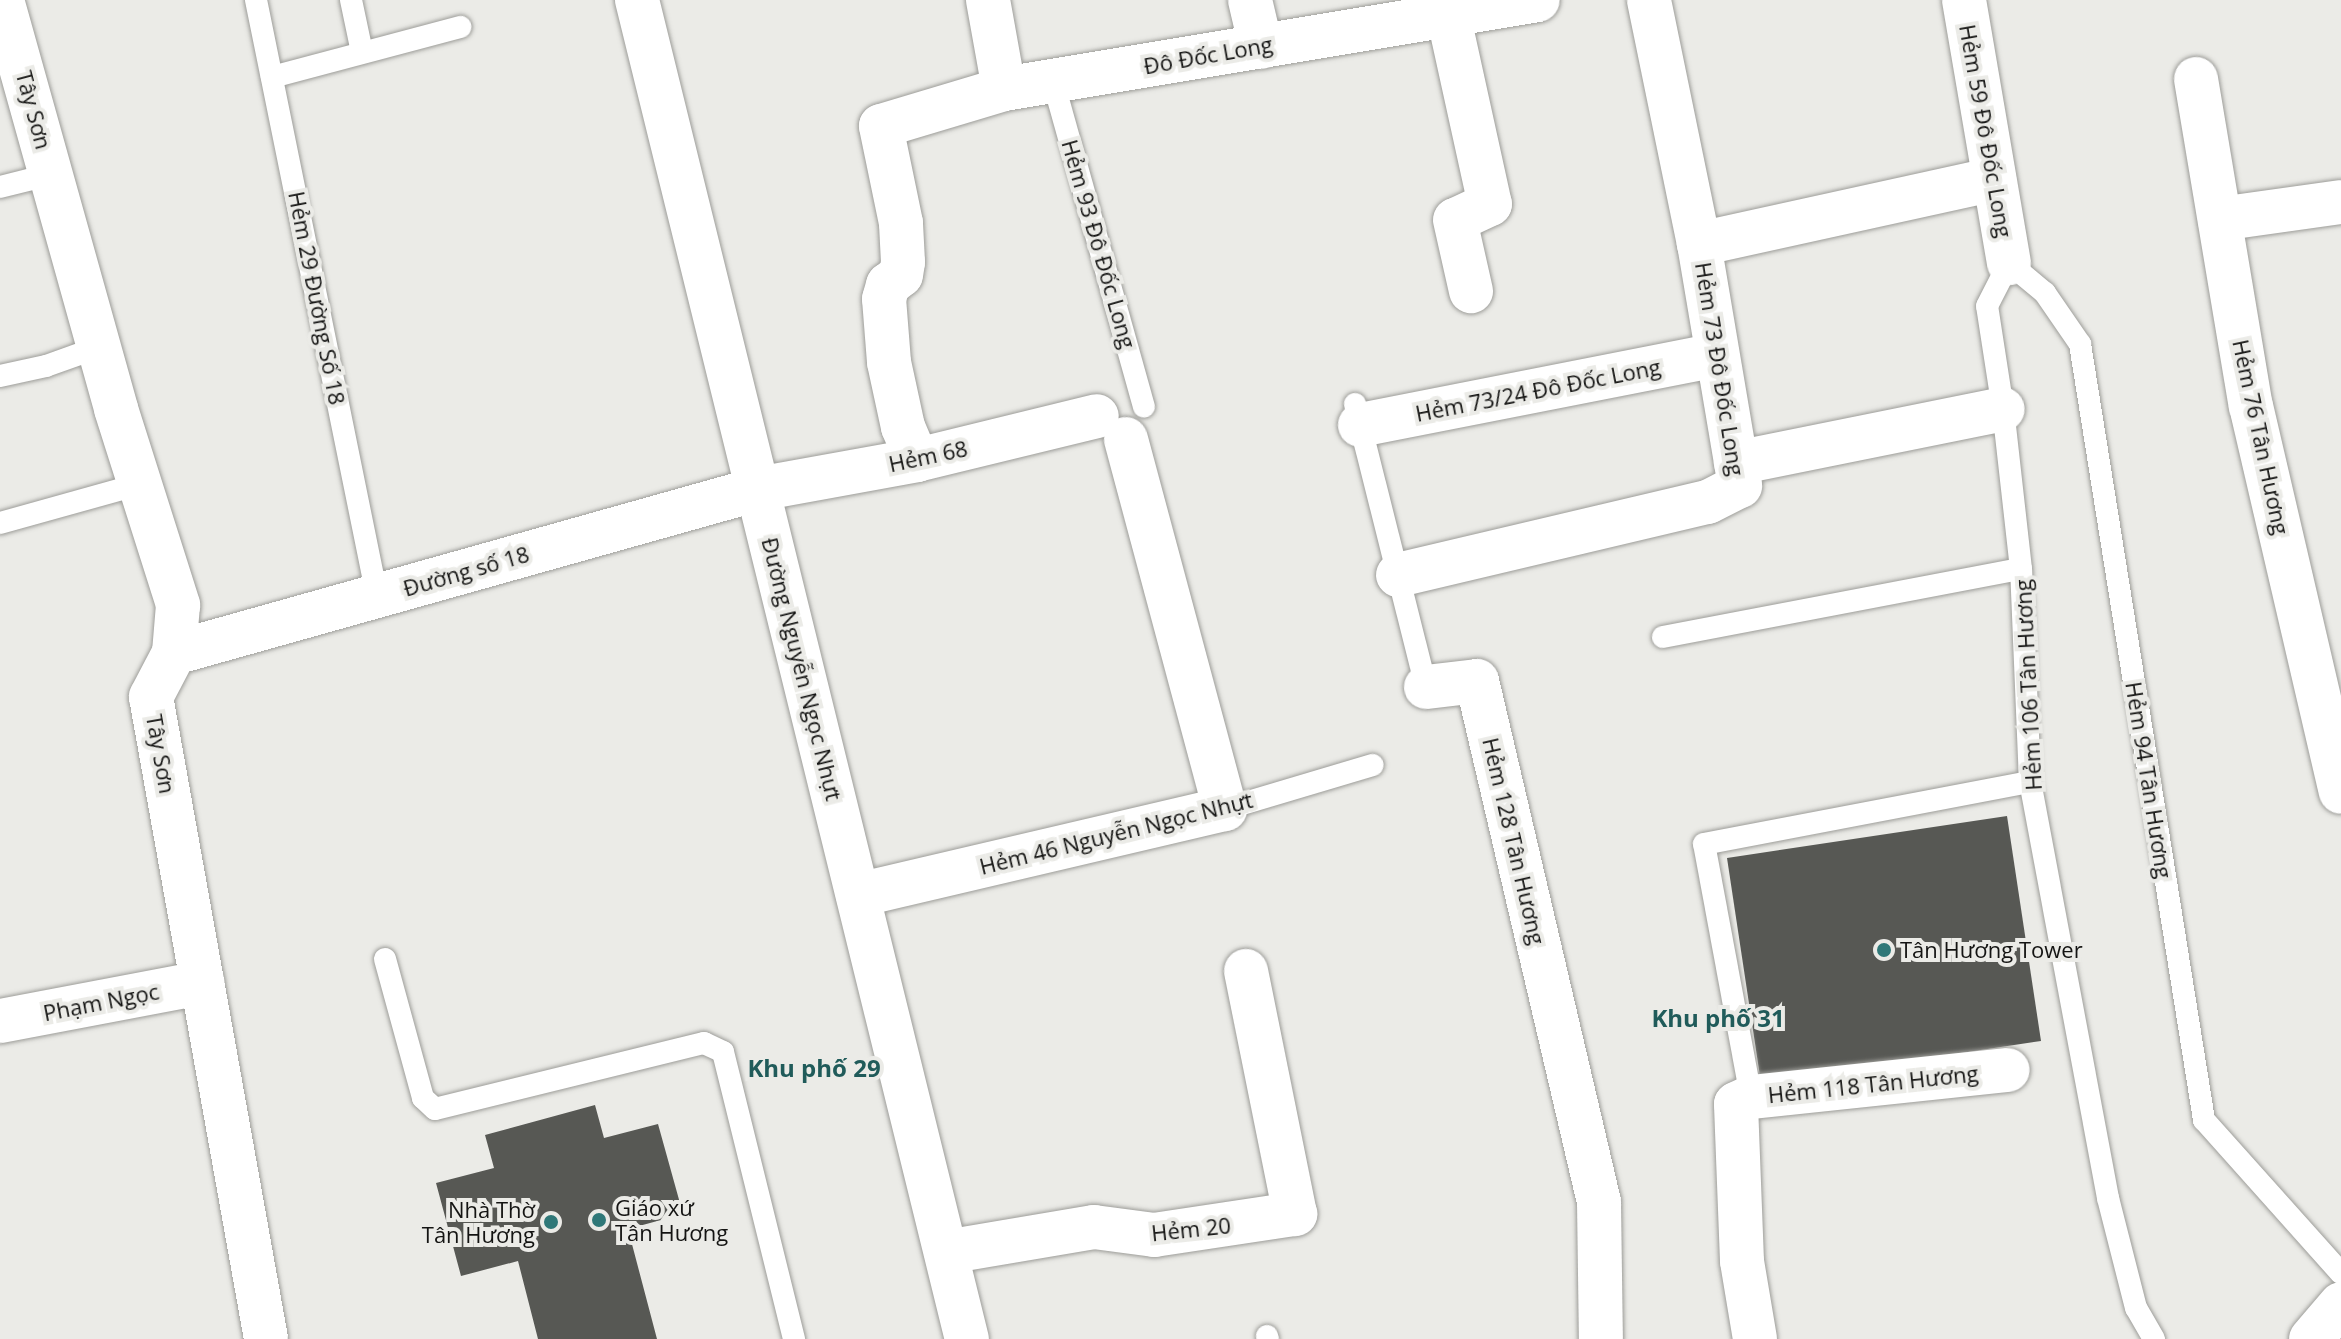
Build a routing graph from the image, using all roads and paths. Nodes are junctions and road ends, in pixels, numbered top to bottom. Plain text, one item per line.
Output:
1 (2, 0) edge
2 (256, 0) edge
3 (351, 0) edge
4 (637, 0) edge
5 (988, 0) edge
6 (1250, 0) edge
7 (1538, 0) edge
8 (1649, 0) edge
9 (1964, 0) edge
10 (1446, 7) edge
11 (460, 27) dead end
12 (1261, 47) junction
13 (362, 52) junction
14 (272, 77) junction
15 (2196, 79) dead end
16 (1053, 81) junction
17 (1004, 89) junction
18 (52, 174) junction
19 (1994, 179) junction
20 (0, 187) edge
21 (2341, 202) edge
22 (2220, 219) junction
23 (1699, 244) junction
24 (2009, 263) junction
25 (1471, 291) dead end
26 (99, 347) junction
27 (1716, 355) junction
28 (0, 376) edge
29 (2003, 409) junction
30 (1357, 414) joint
31 (1123, 421) junction
32 (917, 460) junction
33 (1736, 463) junction
34 (140, 484) junction
35 (758, 489) junction
36 (0, 523) edge
37 (2021, 569) junction
38 (1398, 575) junction
39 (377, 596) junction
40 (1663, 637) dead end
41 (174, 653) junction
42 (1426, 687) joint
43 (1373, 765) dead end
44 (2030, 782) junction
45 (2341, 792) edge
46 (1225, 809) junction
47 (858, 895) junction
48 (385, 959) dead end
49 (1246, 971) dead end
50 (202, 983) junction
51 (0, 1021) edge
52 (2008, 1070) dead end
53 (1751, 1097) junction
54 (946, 1252) junction
55 (2341, 1273) edge
56 (2341, 1304) edge
57 (266, 1339) edge
58 (794, 1339) edge
59 (967, 1339) edge
60 (1601, 1339) edge
61 (1755, 1339) edge
62 (2154, 1339) edge
63 (2311, 1339) edge

1 - 18 street, Tây Sơn
2 - 14 lane, Hẻm 29 Đường Số 18
3 - 13 lane
4 - 35 street, Đường Nguyễn Ngọc Nhựt
5 - 17 street
6 - 12 street
7 - 10 street, Đô Đốc Long
8 - 23 street, Hẻm 73 Đô Đốc Long
9 - 19 street, Hẻm 59 Đô Đốc Long
10 - 12 street, Đô Đốc Long
10 - 25 street
11 - 13 lane
12 - 16 street, Đô Đốc Long
13 - 14 lane
14 - 39 lane, Hẻm 29 Đường Số 18
15 - 22 street, Hẻm 76 Tân Hương
16 - 17 street, Đô Đốc Long
16 - 31 lane, Hẻm 93 Đô Đốc Long
17 - 32 street, Đô Đốc Long
18 - 20 lane
18 - 26 street, Tây Sơn
19 - 23 street
19 - 24 street, Hẻm 59 Đô Đốc Long
21 - 22 street
22 - 45 street, Hẻm 76 Tân Hương
23 - 27 street, Hẻm 73 Đô Đốc Long
24 - 29 lane, Hẻm 106 Tân Hương
24 - 55 lane, Hẻm 94 Tân Hương
26 - 28 lane
26 - 34 street, Tây Sơn
27 - 30 street, Hẻm 73/24 Đô Đốc Long
27 - 33 street, Hẻm 73 Đô Đốc Long
29 - 33 street
29 - 37 lane, Hẻm 106 Tân Hương
30 - 38 lane, Hẻm 128 Tân Hương
31 - 32 street, Hẻm 68
31 - 46 street
32 - 35 street, Hẻm 68
33 - 38 street, Hẻm 73 Đô Đốc Long
34 - 36 lane
34 - 41 street, Tây Sơn
35 - 39 street, Đường số 18
35 - 47 street, Đường Nguyễn Ngọc Nhựt
37 - 40 lane
37 - 44 lane, Hẻm 106 Tân Hương
38 - 42 lane, Hẻm 128 Tân Hương
39 - 41 street, Đường số 18
41 - 50 street, Tây Sơn
42 - 60 street, Hẻm 128 Tân Hương
43 - 46 lane, Hẻm 46 Nguyễn Ngọc Nhựt
44 - 53 lane
44 - 62 lane, Hẻm 106 Tân Hương
46 - 47 street, Hẻm 46 Nguyễn Ngọc Nhựt
47 - 54 street, Đường Nguyễn Ngọc Nhựt
48 - 58 lane
49 - 54 street, Hẻm 20
50 - 51 street, Phạm Ngọc
50 - 57 street, Tây Sơn
52 - 53 street, Hẻm 118 Tân Hương
53 - 61 street, Hẻm 118 Tân Hương
54 - 59 street, Đường Nguyễn Ngọc Nhựt
56 - 63 street

